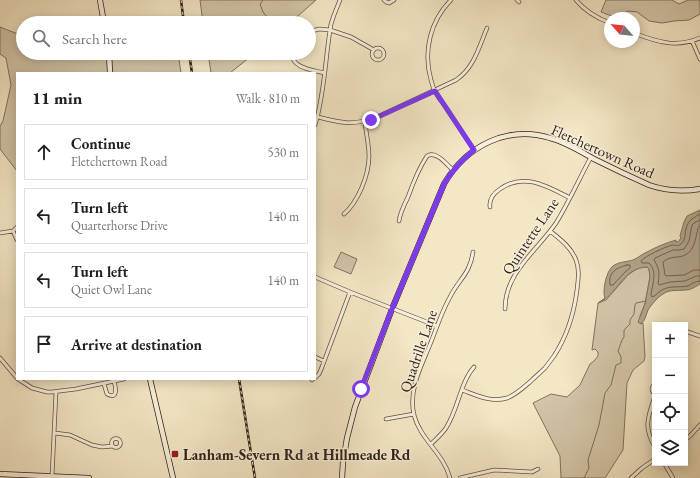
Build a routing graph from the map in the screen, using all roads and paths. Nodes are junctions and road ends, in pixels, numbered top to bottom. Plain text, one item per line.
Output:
1 (100, 0) edge
2 (340, 0) edge
3 (384, 0) edge
4 (394, 0) edge
5 (451, 0) edge
6 (576, 0) edge
7 (103, 16) edge
8 (604, 20) edge
9 (487, 28) dead end
10 (316, 30) edge
11 (330, 30) junction
12 (640, 35) edge
13 (700, 38) edge
14 (692, 41) junction
15 (374, 50) dead end
16 (700, 59) edge
17 (109, 60) edge
18 (293, 60) edge
19 (110, 72) edge
20 (324, 73) junction
21 (435, 91) junction
22 (318, 116) junction
23 (316, 122) edge
24 (365, 122) junction
25 (474, 150) junction
26 (590, 157) junction
27 (453, 170) junction
28 (700, 189) edge
29 (570, 198) junction
30 (490, 207) dead end
31 (344, 214) dead end
32 (399, 221) dead end
33 (16, 228) edge
34 (13, 231) junction
35 (550, 231) junction
36 (0, 234) edge
37 (16, 238) edge
38 (473, 252) dead end
39 (316, 277) edge
40 (350, 292) junction
41 (392, 309) junction
42 (505, 309) dead end
43 (437, 326) junction
44 (688, 332) edge
45 (700, 336) edge
46 (316, 357) edge
47 (0, 358) edge
48 (324, 361) junction
49 (474, 367) dead end
50 (316, 376) edge
51 (16, 378) edge
52 (19, 380) edge
53 (104, 380) edge
54 (119, 380) edge
55 (150, 380) edge
56 (114, 381) junction
57 (104, 384) junction
58 (462, 390) junction
59 (56, 392) junction
60 (652, 404) edge
61 (414, 414) junction
62 (386, 419) dead end
63 (700, 425) edge
64 (55, 433) junction
65 (688, 438) edge
66 (652, 442) edge
67 (431, 444) junction
68 (113, 446) dead end
69 (652, 461) edge
70 (666, 466) edge
71 (538, 469) dead end
72 (0, 474) edge
73 (52, 476) junction
74 (89, 478) edge
75 (173, 478) edge
76 (342, 478) edge
77 (450, 478) edge
78 (460, 478) edge
79 (631, 478) edge
80 (673, 478) edge

1 - 7 street
2 - 11 street
3 - 4 street
5 - 21 street
6 - 8 street
9 - 21 street
10 - 11 street
11 - 15 street
11 - 20 street
12 - 14 street
13 - 14 street
14 - 16 street
17 - 19 street
18 - 20 street
20 - 22 street
21 - 24 street
21 - 25 street
22 - 23 street
22 - 24 street
24 - 31 street
25 - 26 street, Fletchertown Road
25 - 27 street, Fletchertown Road
26 - 28 street, Fletchertown Road
26 - 29 street, Quintette Lane
27 - 32 street
27 - 41 street, Fletchertown Road
29 - 30 street
29 - 35 street, Quintette Lane
33 - 34 street
34 - 36 street
34 - 37 street
35 - 42 street, Quintette Lane
35 - 58 street
38 - 43 street, Quadrille Lane
39 - 40 street
40 - 41 street
40 - 48 street
41 - 43 street
41 - 76 street, Fletchertown Road
43 - 61 street, Quadrille Lane
44 - 45 street
46 - 48 street
47 - 51 street
48 - 50 street
49 - 58 street
52 - 59 street
53 - 57 street
54 - 56 street
55 - 75 street
56 - 57 street
56 - 57 street
57 - 59 street
58 - 67 street
59 - 64 street
60 - 66 street
61 - 62 street
61 - 67 street, Quadrille Lane
63 - 65 street
64 - 68 street
64 - 73 street
67 - 77 street, Quadrille Lane
69 - 79 street
70 - 80 street
71 - 78 street
72 - 73 street
73 - 74 street

